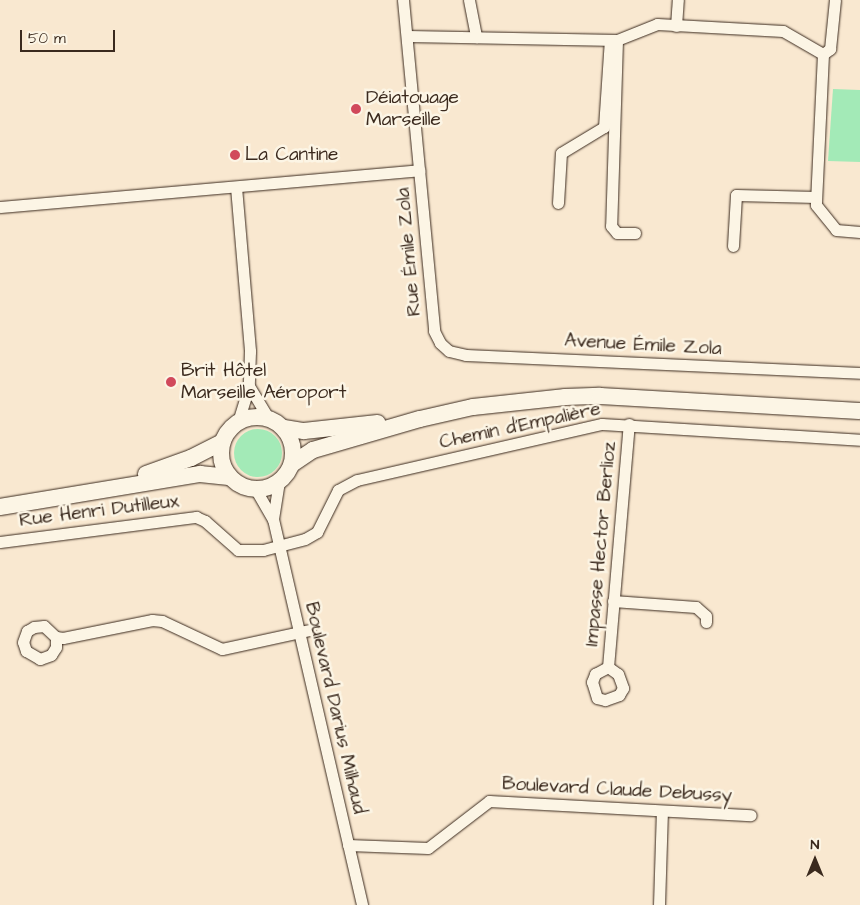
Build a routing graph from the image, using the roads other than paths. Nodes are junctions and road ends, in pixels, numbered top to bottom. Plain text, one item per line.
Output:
1 (403, 0) edge
2 (469, 0) edge
3 (678, 0) edge
4 (835, 0) edge
5 (676, 26) junction
6 (408, 36) junction
7 (476, 37) junction
8 (614, 40) junction
9 (823, 54) junction
10 (420, 170) junction
11 (236, 187) junction
12 (816, 197) junction
13 (558, 203) dead end
14 (0, 207) edge
15 (860, 232) edge
16 (635, 233) dead end
17 (733, 246) dead end
18 (434, 331) joint
19 (860, 372) edge
20 (249, 386) junction
21 (860, 411) edge
22 (269, 419) junction
23 (420, 419) junction
24 (238, 422) junction
25 (629, 424) junction
26 (284, 428) junction
27 (860, 440) edge
28 (222, 442) junction
29 (292, 464) junction
30 (229, 477) junction
31 (279, 482) junction
32 (256, 490) junction
33 (85, 491) junction
34 (0, 507) edge
35 (273, 519) junction
36 (0, 542) edge
37 (280, 546) junction
38 (613, 601) junction
39 (706, 622) dead end
40 (305, 631) junction
41 (56, 637) dead end
42 (608, 667) dead end
43 (662, 811) junction
44 (752, 815) dead end
45 (348, 845) junction
46 (362, 905) edge
47 (658, 905) edge

1 - 6 street, Rue Émile Zola
2 - 7 street
3 - 5 street
4 - 9 street
5 - 8 street
5 - 9 street
6 - 7 street
6 - 10 street, Rue Émile Zola
7 - 8 street
8 - 13 street
8 - 16 street
9 - 12 street
10 - 11 street
10 - 18 street, Rue Émile Zola
11 - 14 street
11 - 20 street
12 - 15 street
12 - 17 street
18 - 19 street, Avenue Émile Zola
20 - 22 street
20 - 24 street
21 - 23 main road
22 - 24 main road
22 - 26 main road
23 - 26 main road
23 - 29 main road
24 - 28 main road
25 - 27 street, Chemin d'Empalière
25 - 37 street, Chemin d'Empalière
25 - 38 street, Impasse Hector Berlioz
26 - 29 main road
28 - 30 main road
28 - 33 main road
29 - 31 main road
30 - 32 main road
30 - 33 main road
31 - 32 main road
31 - 35 street, Boulevard Darius Milhaud
32 - 35 street, Boulevard Darius Milhaud
33 - 34 main road
35 - 37 street, Boulevard Darius Milhaud
36 - 37 street, Rue Henri Dutilleux
37 - 40 street, Boulevard Darius Milhaud
38 - 39 street
38 - 42 street, Impasse Hector Berlioz
40 - 41 street
40 - 45 street, Boulevard Darius Milhaud
43 - 44 street, Boulevard Claude Debussy
43 - 45 street, Boulevard Claude Debussy
43 - 47 street
45 - 46 street, Boulevard Darius Milhaud

